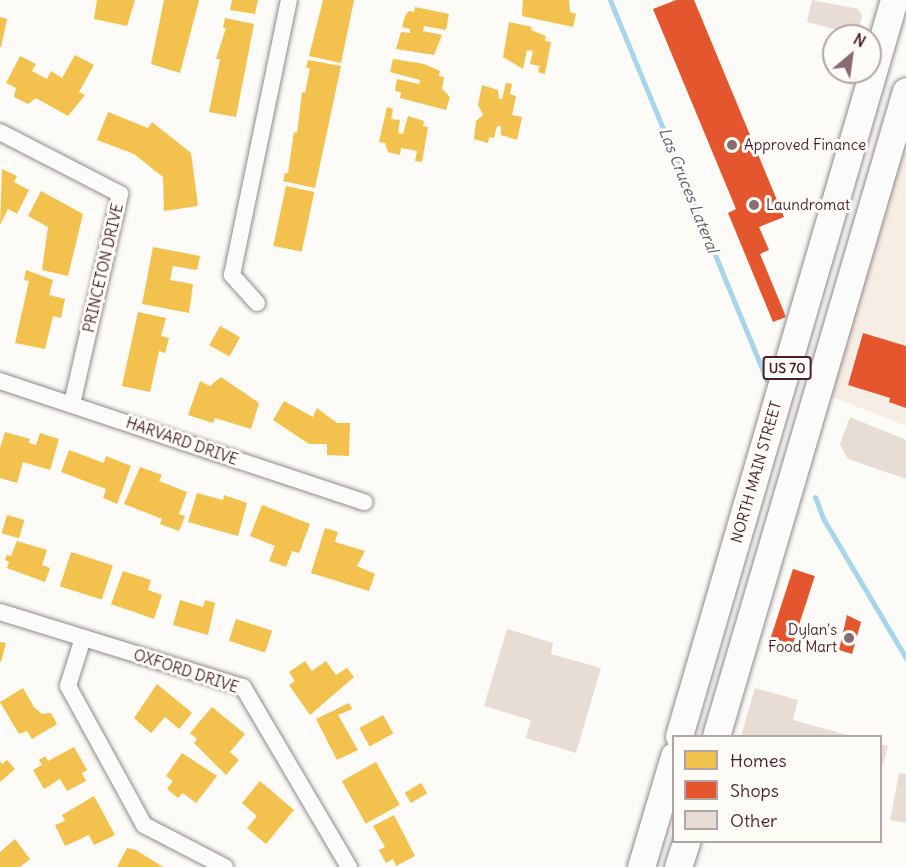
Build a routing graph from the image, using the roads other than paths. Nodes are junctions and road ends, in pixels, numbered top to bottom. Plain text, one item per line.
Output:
1 (289, 0) edge
2 (894, 0) edge
3 (906, 91) edge
4 (0, 132) edge
5 (811, 285) junction
6 (846, 296) junction
7 (257, 303) dead end
8 (0, 381) edge
9 (72, 404) junction
10 (364, 502) dead end
11 (0, 612) edge
12 (83, 638) junction
13 (679, 735) edge
14 (716, 735) edge
15 (672, 763) edge
16 (686, 843) edge
17 (225, 867) edge
18 (349, 867) edge
19 (641, 867) edge
20 (678, 867) edge

1 - 7 street
2 - 5 main road, NORTH MAIN STREET / US 70
3 - 6 main road, US 70
4 - 9 street, PRINCETON DRIVE
5 - 6 main road
5 - 13 main road, NORTH MAIN STREET / US 70
6 - 14 main road, US 70
8 - 9 street, HARVARD DRIVE
9 - 10 street, HARVARD DRIVE
11 - 12 street, OXFORD DRIVE
12 - 17 street
12 - 18 street, OXFORD DRIVE
15 - 19 main road
16 - 20 main road

